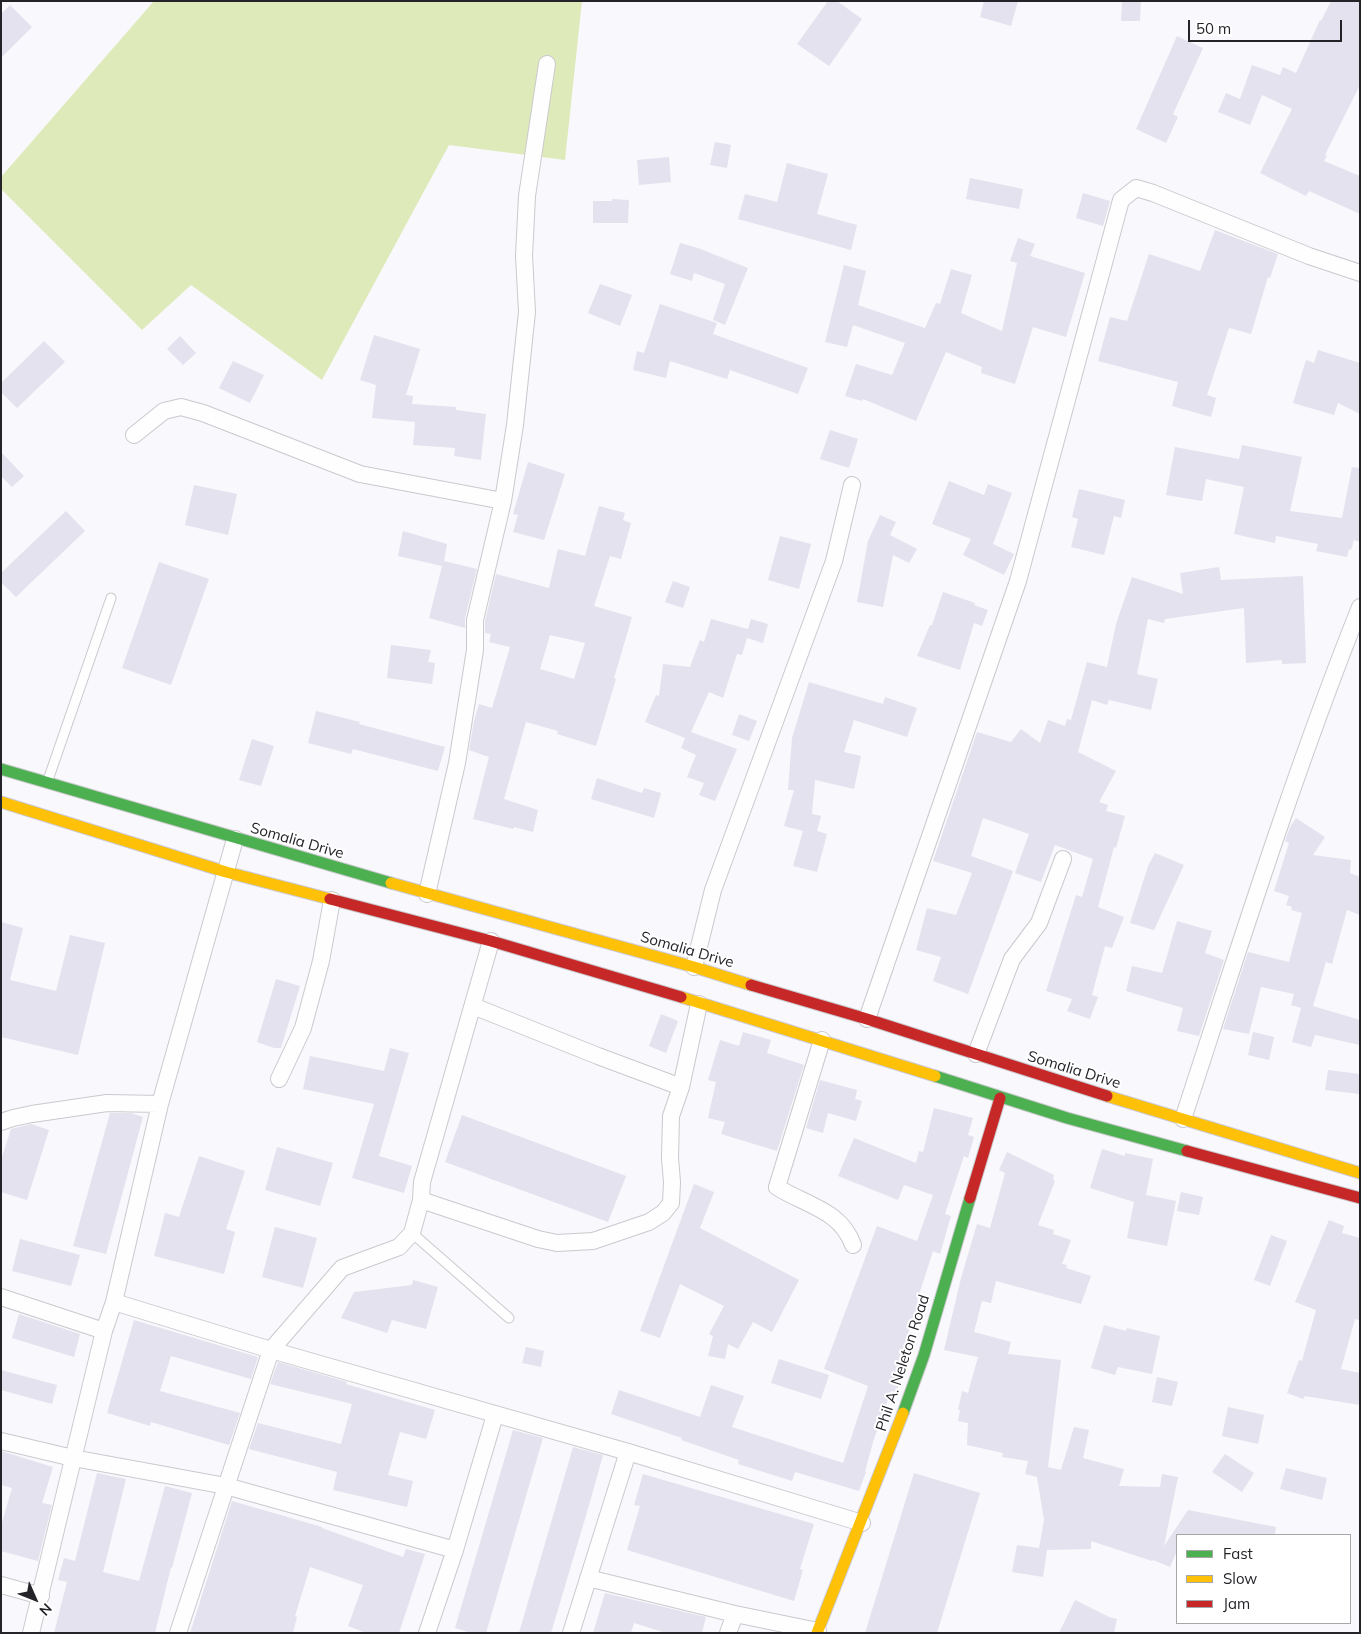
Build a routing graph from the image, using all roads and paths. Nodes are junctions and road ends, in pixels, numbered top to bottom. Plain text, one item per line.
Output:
1 (547, 64) dead end
2 (1360, 273) edge
3 (134, 435) dead end
4 (852, 485) dead end
5 (503, 501) junction
6 (111, 598) dead end
7 (1360, 607) edge
8 (1, 769) edge
9 (47, 783) junction
10 (1, 802) edge
11 (235, 839) junction
12 (1063, 859) dead end
13 (226, 872) junction
14 (428, 894) junction
15 (332, 900) junction
16 (491, 941) junction
17 (694, 967) junction
18 (699, 1004) junction
19 (473, 1006) junction
20 (867, 1019) junction
21 (822, 1040) junction
22 (976, 1054) junction
23 (279, 1079) dead end
24 (681, 1087) junction
25 (1000, 1098) junction
26 (160, 1104) junction
27 (1183, 1119) junction
28 (1, 1122) edge
29 (1360, 1173) edge
30 (1360, 1198) edge
31 (421, 1200) junction
32 (412, 1234) junction
33 (852, 1245) dead end
34 (1, 1297) edge
35 (114, 1302) junction
36 (509, 1318) dead end
37 (104, 1331) junction
38 (271, 1350) junction
39 (495, 1415) junction
40 (1, 1441) edge
41 (628, 1452) junction
42 (73, 1458) junction
43 (226, 1486) junction
44 (862, 1523) junction
45 (455, 1550) junction
46 (588, 1578) junction
47 (1, 1585) edge
48 (41, 1596) junction
49 (734, 1614) junction
50 (818, 1632) edge
51 (31, 1633) edge
52 (178, 1633) edge
53 (427, 1633) edge
54 (572, 1633) edge
55 (728, 1633) edge

1 - 5 street
2 - 20 street
3 - 5 street
4 - 17 street
5 - 14 street
6 - 9 lane
7 - 27 street
8 - 9 main road, Somalia Drive
9 - 11 main road, Somalia Drive
10 - 13 main road
11 - 13 street
11 - 14 main road, Somalia Drive
12 - 22 street
13 - 15 main road
13 - 26 street
14 - 17 main road, Somalia Drive
15 - 16 main road
15 - 23 street
16 - 18 main road
16 - 19 street
17 - 20 main road, Somalia Drive
18 - 21 main road
18 - 24 street
19 - 24 street
19 - 31 street
20 - 22 main road, Somalia Drive
21 - 25 main road
21 - 33 street
22 - 27 main road, Somalia Drive
24 - 31 street
25 - 30 main road
25 - 44 main road, Phil A. Neleton Road
26 - 28 street
26 - 35 street
27 - 29 main road, Somalia Drive
31 - 32 street
32 - 36 lane
32 - 38 street
34 - 37 street
35 - 37 street
35 - 38 street
37 - 42 street
38 - 39 street
38 - 43 street
39 - 41 street
39 - 45 street
40 - 42 street
41 - 44 street
41 - 46 street
42 - 43 street
42 - 48 street
43 - 45 street
43 - 52 street
44 - 50 main road, Phil A. Neleton Road
45 - 53 street
46 - 49 street
46 - 54 street
47 - 48 street
48 - 51 street
49 - 50 street
49 - 55 street

